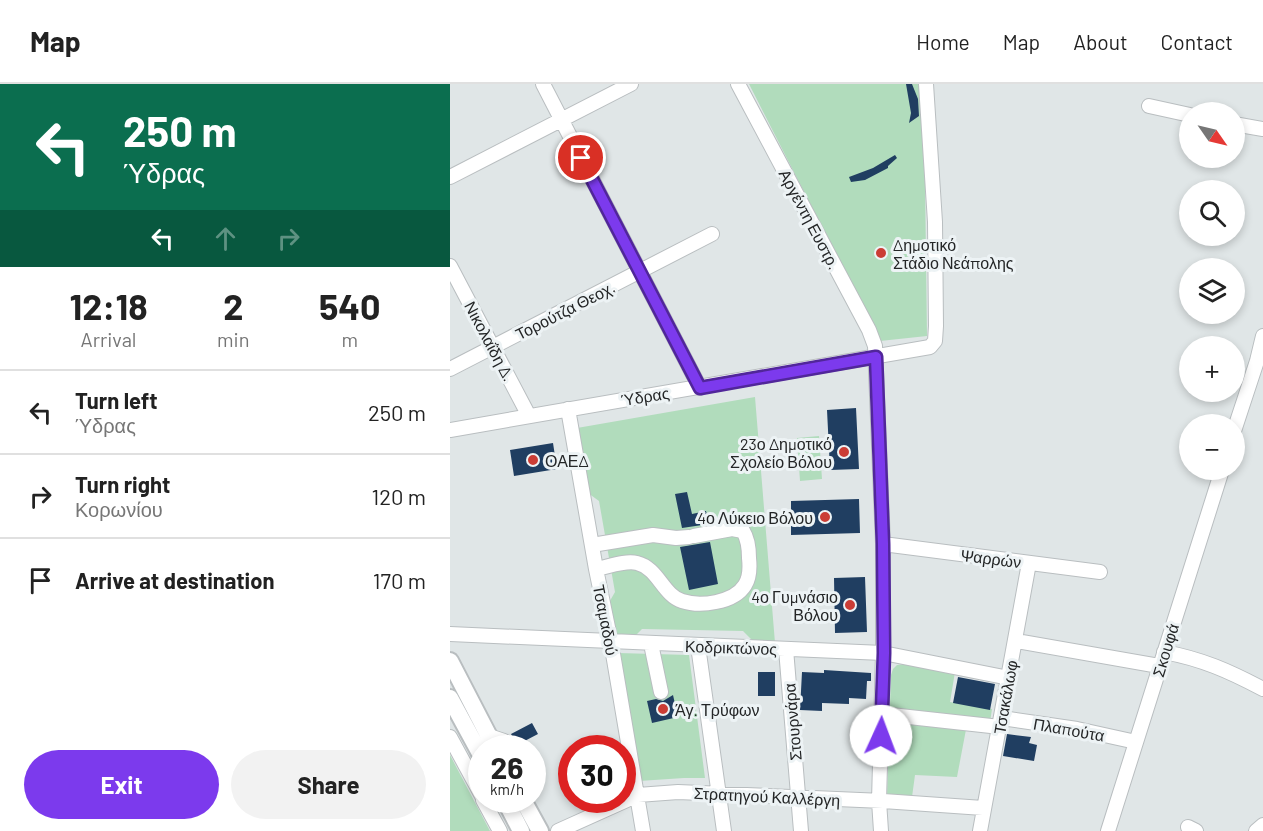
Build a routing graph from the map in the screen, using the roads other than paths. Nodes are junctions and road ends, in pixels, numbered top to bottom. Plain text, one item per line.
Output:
1 (543, 84) edge
2 (631, 84) edge
3 (738, 84) edge
4 (926, 84) edge
5 (1149, 106) dead end
6 (1179, 113) edge
7 (561, 120) junction
8 (1245, 126) edge
9 (1263, 129) edge
10 (450, 177) edge
11 (712, 234) dead end
12 (450, 266) edge
13 (639, 271) junction
14 (1263, 336) edge
15 (493, 347) junction
16 (876, 357) junction
17 (450, 369) edge
18 (700, 388) junction
19 (568, 409) junction
20 (1240, 414) edge
21 (529, 416) junction
22 (450, 430) edge
23 (1219, 480) edge
24 (883, 544) junction
25 (592, 545) junction
26 (1029, 563) junction
27 (596, 569) junction
28 (1100, 572) dead end
29 (450, 634) edge
30 (1016, 641) junction
31 (611, 642) junction
32 (651, 644) junction
33 (698, 646) junction
34 (786, 650) junction
35 (1164, 652) junction
36 (884, 653) junction
37 (450, 661) edge
38 (1159, 666) junction
39 (1009, 678) junction
40 (1263, 689) edge
41 (662, 692) dead end
42 (450, 698) edge
43 (882, 714) junction
44 (1001, 723) junction
45 (470, 735) edge
46 (488, 735) edge
47 (450, 737) edge
48 (1136, 742) junction
49 (468, 771) edge
50 (720, 794) junction
51 (638, 795) junction
52 (798, 798) junction
53 (879, 801) junction
54 (983, 808) junction
55 (490, 813) edge
56 (511, 813) edge
57 (530, 813) edge
58 (1263, 825) edge
59 (500, 831) edge
60 (521, 831) edge
61 (540, 831) edge
62 (558, 831) edge
63 (643, 831) edge
64 (724, 831) edge
65 (801, 831) edge
66 (881, 831) edge
67 (980, 831) edge
68 (1108, 831) edge
69 (1256, 831) edge

1 - 7 street
2 - 7 street
3 - 16 street, Αργέντη Ευστρ.
4 - 16 street, Ύδρας
5 - 6 street
7 - 10 street
7 - 13 street
8 - 9 street
11 - 13 street, Τορούτζα Θεοχ.
12 - 15 street, Νικολαΐδη Δ.
13 - 15 street, Τορούτζα Θεοχ.
13 - 18 street
14 - 20 street
15 - 17 street, Τορούτζα Θεοχ.
15 - 21 street, Νικολαΐδη Δ.
16 - 18 street, Ύδρας
16 - 24 street, Αργέντη Ευστρ.
18 - 19 street, Ύδρας
19 - 21 street, Ύδρας
19 - 25 street, Τσαμαδού
21 - 22 street, Ύδρας
23 - 35 street, Σκουφά
24 - 26 street, Ψαρρών
24 - 36 street, Αργέντη Ευστρ.
25 - 27 street, Τσαμαδού
25 - 27 street
26 - 28 street, Ψαρρών
26 - 30 street, Τσακάλωφ
27 - 31 street, Τσαμαδού
29 - 31 street, Κοδρικτώνος
30 - 38 street
30 - 39 street, Τσακάλωφ
31 - 32 street, Κοδρικτώνος
31 - 51 street, Τσαμαδού
32 - 33 street, Κοδρικτώνος
32 - 41 street
33 - 34 street, Κοδρικτώνος
33 - 50 street
34 - 36 street, Κοδρικτώνος
34 - 52 street, Στουρνάρα
35 - 38 street, Σκουφά
35 - 40 street
36 - 39 street, Κοδρικτώνος
36 - 43 street, Αργέντη Ευστρ.
37 - 46 main road
38 - 48 street, Σκουφά
39 - 44 street, Τσακάλωφ
42 - 45 main road
43 - 44 street, Πλαπούτα
43 - 53 street, Αργέντη Ευστρ.
44 - 48 street, Πλαπούτα
44 - 54 street, Τσακάλωφ
47 - 49 street
48 - 68 street, Σκουφά
50 - 51 street, Στρατηγού Καλλέργη
50 - 52 street, Στρατηγού Καλλέργη
50 - 64 street
51 - 62 street, Στρατηγού Καλλέργη
51 - 63 street, Τσαμαδού
52 - 53 street, Στρατηγού Καλλέργη
52 - 65 street, Στουρνάρα
53 - 54 street, Στρατηγού Καλλέργη
53 - 66 street, Αργέντη Ευστρ.
54 - 67 street, Τσακάλωφ
55 - 59 street
56 - 60 main road
57 - 61 main road
58 - 69 street

